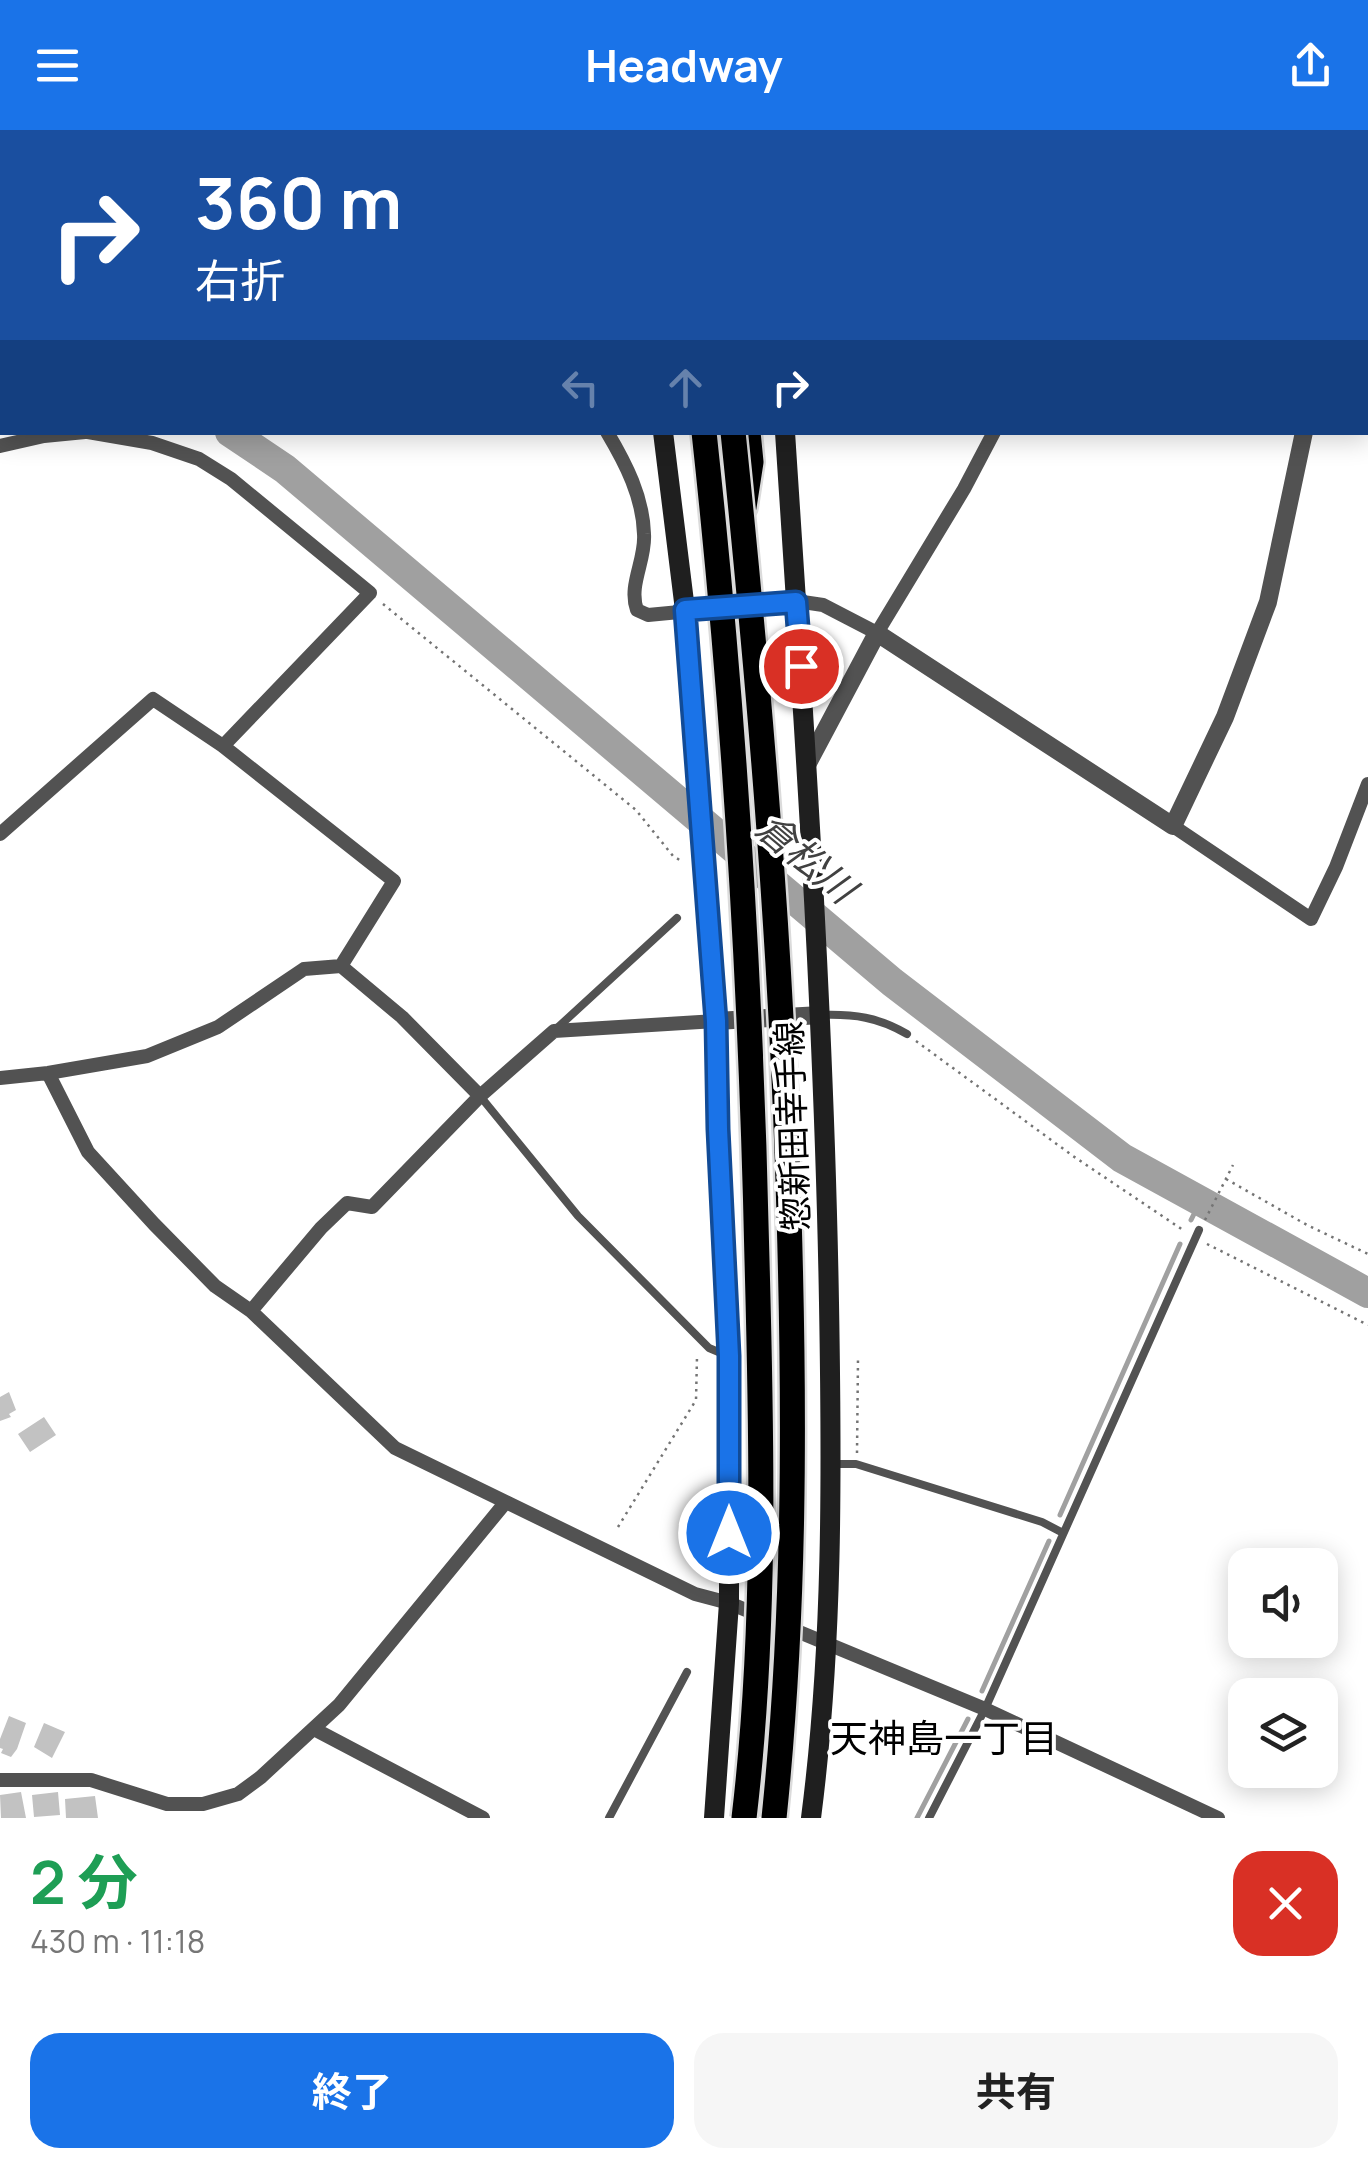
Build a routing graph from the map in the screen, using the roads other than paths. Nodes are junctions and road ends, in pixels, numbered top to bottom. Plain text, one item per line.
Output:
1 (55, 435) edge
2 (106, 435) edge
3 (610, 435) edge
4 (663, 435) edge
5 (694, 435) edge
6 (704, 435) edge
7 (733, 435) edge
8 (748, 435) edge
9 (785, 435) edge
10 (992, 435) edge
11 (1303, 435) edge
12 (0, 446) edge
13 (710, 488) junction
14 (742, 521) junction
15 (796, 602) junction
16 (685, 610) junction
17 (877, 633) junction
18 (224, 746) junction
19 (808, 763) junction
20 (1368, 784) edge
21 (1173, 826) junction
22 (0, 834) edge
23 (677, 918) dead end
24 (341, 966) junction
25 (821, 1015) junction
26 (716, 1021) junction
27 (554, 1031) junction
28 (907, 1034) road end
29 (48, 1074) junction
30 (0, 1078) edge
31 (480, 1096) junction
32 (1198, 1234) road end
33 (251, 1312) junction
34 (729, 1356) junction
35 (830, 1464) junction
36 (505, 1503) junction
37 (1063, 1533) junction
38 (729, 1603) junction
39 (825, 1643) junction
40 (687, 1672) dead end
41 (985, 1710) junction
42 (314, 1728) junction
43 (0, 1780) edge
44 (193, 1811) edge
45 (483, 1818) edge
46 (610, 1818) edge
47 (714, 1818) edge
48 (744, 1818) edge
49 (774, 1818) edge
50 (811, 1818) edge
51 (929, 1818) edge
52 (1218, 1818) edge

1 - 12 street
2 - 18 street
3 - 16 street
4 - 16 main road, 惣新田幸手線
5 - 13 highway, bridge
6 - 13 highway, bridge
7 - 14 highway, bridge
8 - 14 highway, bridge
9 - 15 main road, 惣新田幸手線
10 - 17 street
11 - 21 street
13 - 48 highway, bridge
14 - 49 highway, bridge
15 - 16 street
15 - 17 street
15 - 19 main road, 惣新田幸手線
16 - 26 main road, 惣新田幸手線
17 - 19 street
17 - 21 street
18 - 22 street
18 - 24 street
19 - 25 main road, 惣新田幸手線
20 - 21 street
23 - 27 lane
24 - 29 street
24 - 31 street
25 - 26 street
25 - 28 lane
25 - 35 main road, 惣新田幸手線
26 - 27 street
26 - 34 main road, 惣新田幸手線
27 - 31 street
29 - 30 street
29 - 33 street
31 - 33 street
31 - 34 lane
32 - 37 lane
33 - 36 street
34 - 38 main road, 惣新田幸手線
35 - 37 lane
35 - 39 main road, 惣新田幸手線
36 - 38 street
36 - 42 street
37 - 41 lane
38 - 39 street
38 - 47 main road, 惣新田幸手線
39 - 41 street
39 - 50 main road, 惣新田幸手線
40 - 46 lane
41 - 51 lane
41 - 52 street
42 - 44 street
42 - 45 street
43 - 44 street

